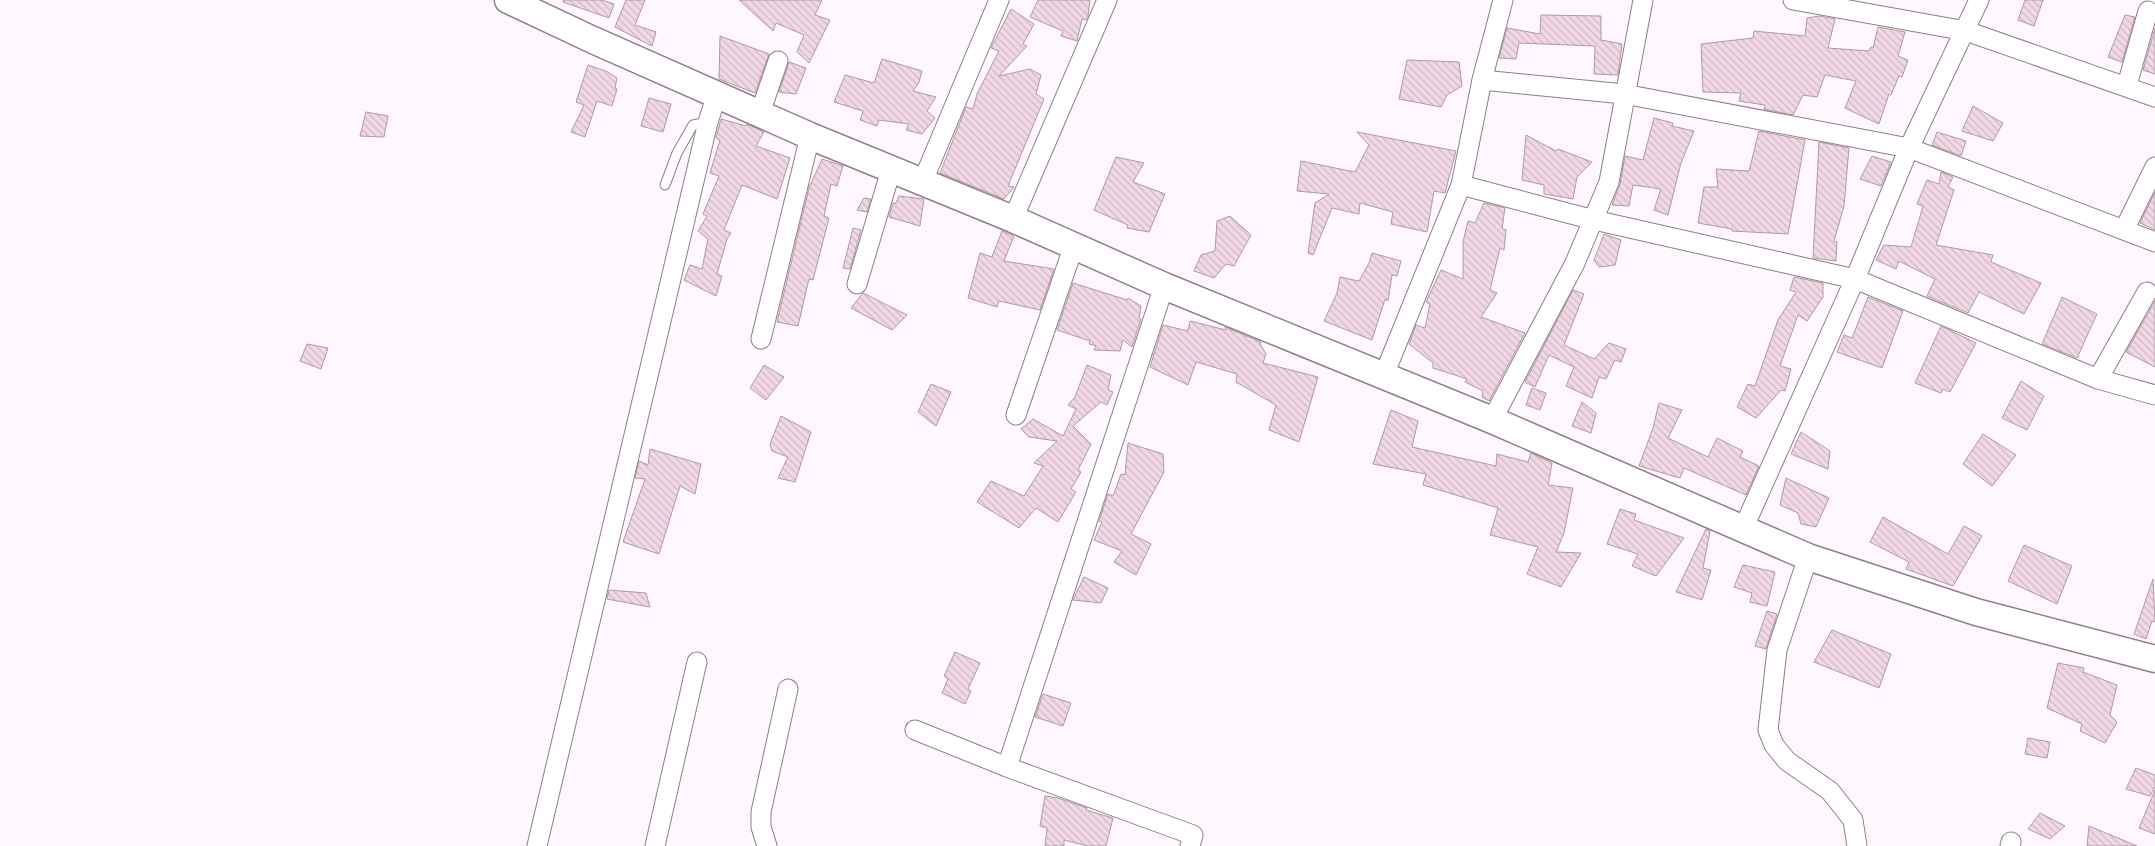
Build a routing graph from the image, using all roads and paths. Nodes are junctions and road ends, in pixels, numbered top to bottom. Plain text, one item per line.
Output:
1 (508, 0) edge
2 (999, 0) edge
3 (1107, 0) edge
4 (1503, 0) edge
5 (1643, 0) edge
6 (1793, 0) edge
7 (1979, 0) edge
8 (2148, 11) dead end
9 (1966, 31) junction
10 (778, 61) dead end
11 (1482, 80) junction
12 (2127, 86) junction
13 (717, 94) junction
14 (1624, 94) junction
15 (2155, 97) edge
16 (760, 113) junction
17 (708, 122) junction
18 (810, 136) junction
19 (1909, 148) junction
20 (2155, 167) edge
21 (891, 170) junction
22 (922, 183) junction
23 (665, 184) dead end
24 (1460, 185) junction
25 (1013, 219) junction
26 (1594, 220) junction
27 (2124, 230) junction
28 (2155, 242) edge
29 (1074, 245) junction
30 (1855, 279) junction
31 (857, 284) dead end
32 (1164, 286) junction
33 (2147, 292) dead end
34 (760, 339) dead end
35 (1384, 375) junction
36 (2098, 380) junction
37 (2155, 395) edge
38 (1016, 415) dead end
39 (1492, 420) junction
40 (1743, 529) junction
41 (1808, 557) junction
42 (2155, 659) edge
43 (697, 662) dead end
44 (788, 689) dead end
45 (915, 730) dead end
46 (1007, 767) junction
47 (537, 846) edge
48 (655, 846) edge
49 (767, 846) edge
50 (1190, 846) edge
51 (1857, 846) edge

1 - 13 street
2 - 22 street
3 - 25 street
4 - 11 street
5 - 14 street
6 - 9 street
7 - 9 street
8 - 12 street
9 - 12 street
9 - 19 street
10 - 16 street
11 - 14 street
11 - 24 street
12 - 15 street
13 - 16 street
13 - 17 street
14 - 19 street
14 - 26 street
16 - 18 street
17 - 23 lane
17 - 47 street
18 - 21 street
18 - 34 street
19 - 27 street
19 - 30 street
20 - 27 street
21 - 22 street
21 - 31 street
22 - 25 street
24 - 26 street
24 - 35 street
25 - 29 street
26 - 30 street
26 - 39 street
27 - 28 street
29 - 32 street
29 - 38 street
30 - 36 street
30 - 40 street
32 - 35 street
32 - 46 street
33 - 36 street
35 - 39 street
36 - 37 street
39 - 40 street
40 - 41 street
41 - 42 street
41 - 51 street
43 - 48 street
44 - 49 street
45 - 46 street
46 - 50 street

